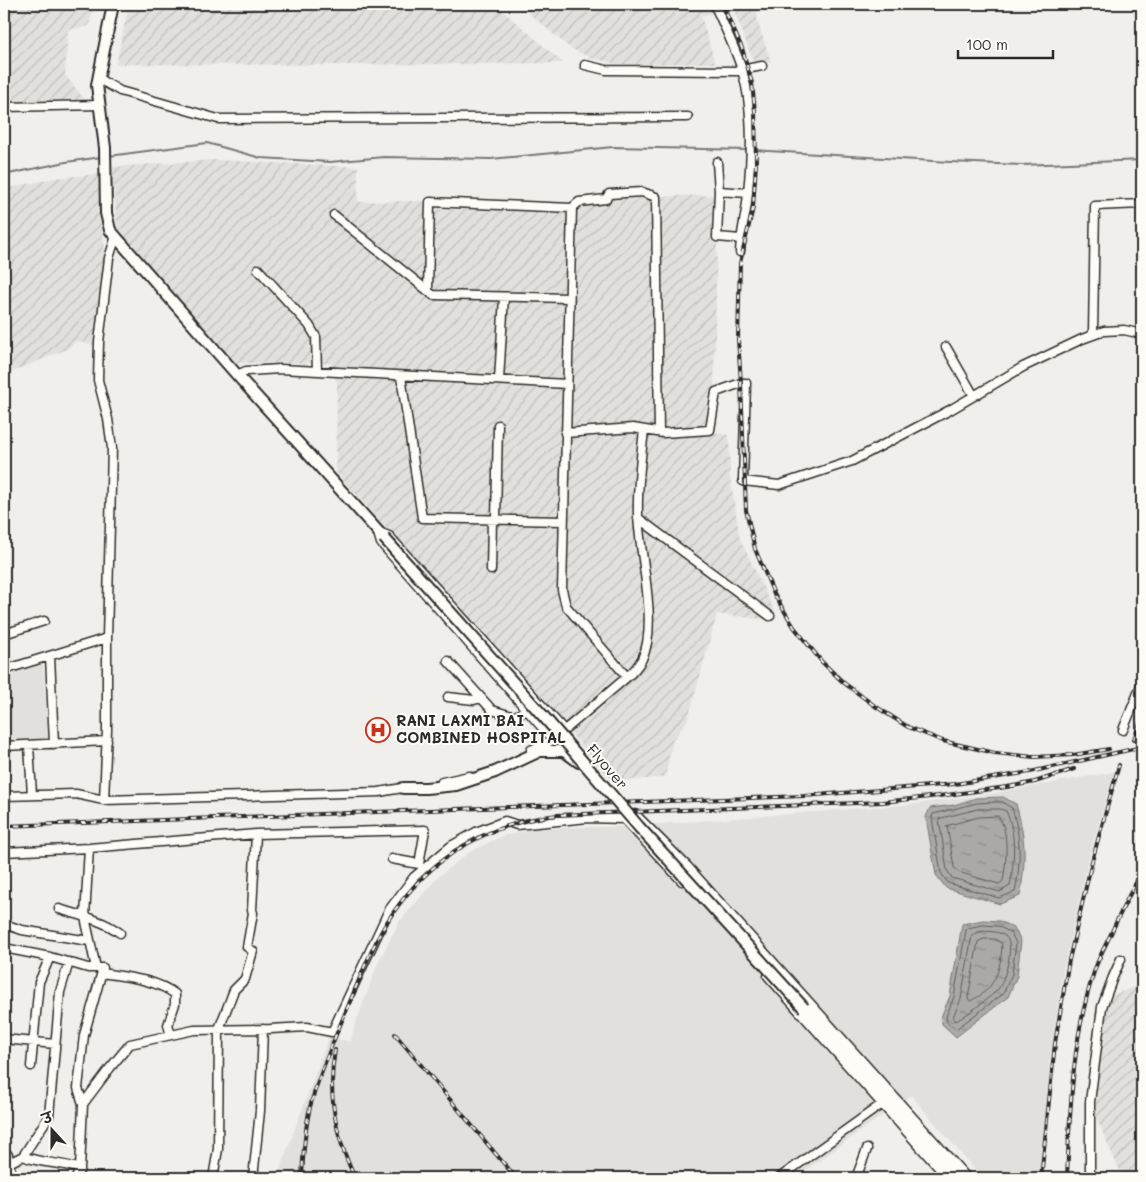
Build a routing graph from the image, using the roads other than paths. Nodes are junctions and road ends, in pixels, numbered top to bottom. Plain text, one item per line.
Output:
1 (113, 4) edge
2 (118, 4) edge
3 (714, 4) edge
4 (102, 64) junction
5 (585, 65) dead end
6 (762, 66) dead end
7 (742, 70) junction
8 (99, 79) junction
9 (100, 105) junction
10 (4, 107) edge
11 (688, 117) dead end
12 (717, 162) dead end
13 (719, 191) junction
14 (748, 193) junction
15 (1142, 204) edge
16 (572, 208) junction
17 (334, 216) dead end
18 (116, 236) junction
19 (740, 239) junction
20 (740, 252) dead end
21 (258, 269) dead end
22 (428, 290) junction
23 (504, 297) junction
24 (569, 298) junction
25 (1142, 334) edge
26 (1093, 335) junction
27 (946, 347) dead end
28 (317, 371) junction
29 (237, 375) junction
30 (401, 376) junction
31 (499, 380) junction
32 (567, 384) junction
33 (974, 396) junction
34 (498, 425) dead end
35 (644, 430) junction
36 (660, 432) junction
37 (566, 433) junction
38 (638, 518) junction
39 (494, 520) junction
40 (563, 521) junction
41 (381, 534) junction
42 (491, 570) dead end
43 (770, 616) dead end
44 (44, 621) dead end
45 (4, 634) edge
46 (106, 638) junction
47 (50, 656) junction
48 (448, 661) dead end
49 (4, 670) edge
50 (627, 677) junction
51 (1142, 683) edge
52 (448, 697) dead end
53 (481, 698) junction
54 (526, 709) junction
55 (564, 730) junction
56 (1124, 730) dead end
57 (553, 740) junction
58 (107, 741) junction
59 (54, 744) junction
60 (29, 745) junction
61 (4, 746) edge
62 (601, 783) junction
63 (403, 788) junction
64 (32, 795) junction
65 (4, 796) edge
66 (104, 800) junction
67 (624, 819) junction
68 (256, 834) junction
69 (89, 848) junction
70 (4, 852) edge
71 (392, 859) dead end
72 (58, 909) dead end
73 (85, 916) junction
74 (4, 924) edge
75 (120, 933) dead end
76 (89, 941) junction
77 (4, 948) edge
78 (50, 956) junction
79 (1121, 959) dead end
80 (69, 962) junction
81 (99, 970) junction
82 (816, 1021) junction
83 (219, 1029) junction
84 (263, 1029) junction
85 (171, 1035) junction
86 (4, 1039) edge
87 (33, 1043) junction
88 (55, 1044) junction
89 (845, 1052) junction
90 (31, 1066) dead end
91 (83, 1104) junction
92 (882, 1104) junction
93 (867, 1149) dead end
94 (4, 1154) edge
95 (22, 1156) junction
96 (11, 1162) junction
97 (80, 1169) junction
98 (12, 1178) edge
99 (76, 1178) edge
100 (213, 1178) edge
101 (253, 1178) edge
102 (779, 1178) edge
103 (856, 1178) edge
104 (948, 1178) edge
105 (957, 1178) edge
106 (967, 1178) edge
107 (1092, 1178) edge

1 - 4 main road
2 - 4 main road
3 - 7 street
4 - 8 main road, Flyover
5 - 7 street
6 - 7 street
7 - 14 street
8 - 9 main road, Flyover
8 - 11 street
9 - 10 street
9 - 18 main road, Flyover
12 - 13 street
13 - 14 street
13 - 19 street
14 - 19 street
15 - 26 street
16 - 22 street
16 - 24 street
16 - 36 street
17 - 22 street
18 - 29 main road, Flyover
18 - 46 street
19 - 20 street
21 - 28 street
22 - 23 street
23 - 24 street
23 - 31 street
24 - 32 street
25 - 26 street
26 - 33 street
27 - 33 street
28 - 29 street
28 - 30 street
29 - 41 main road, Flyover
30 - 31 street
30 - 39 street
31 - 32 street
32 - 37 street
33 - 36 street
34 - 39 street
35 - 36 street
35 - 37 street
35 - 38 street
37 - 40 street
38 - 43 street
38 - 50 street
39 - 40 street
39 - 42 street
40 - 50 street
41 - 54 street
41 - 55 street
41 - 62 main road, Flyover, bridge
44 - 45 street
46 - 47 street
46 - 58 street
47 - 49 street
47 - 59 street
48 - 53 street
50 - 55 street
51 - 56 street
52 - 53 street
53 - 54 street
54 - 57 street
55 - 57 street
57 - 63 street
58 - 59 street
58 - 66 street
59 - 60 street
60 - 61 street
60 - 64 street
62 - 63 main road, bridge
62 - 82 main road, Flyover, bridge
63 - 66 street
64 - 65 street
64 - 66 street
67 - 82 street
67 - 82 street
67 - 84 street
68 - 69 street
68 - 71 street
68 - 83 street
69 - 70 street
69 - 73 street
72 - 73 street
73 - 75 street
73 - 76 street
74 - 76 street
76 - 81 street
77 - 78 street
78 - 80 street
78 - 87 street
79 - 107 street
80 - 81 street
80 - 88 street
81 - 85 street
81 - 91 street
82 - 89 main road, Flyover
83 - 84 street
83 - 85 street
83 - 100 street
84 - 101 street
85 - 91 street
86 - 87 street
87 - 88 street
87 - 90 street
88 - 95 street
89 - 92 street
89 - 105 main road, Flyover
89 - 106 street
91 - 97 street
92 - 102 street
92 - 104 street
93 - 103 street
94 - 96 street
95 - 96 street
95 - 97 street
96 - 98 street
97 - 99 street

